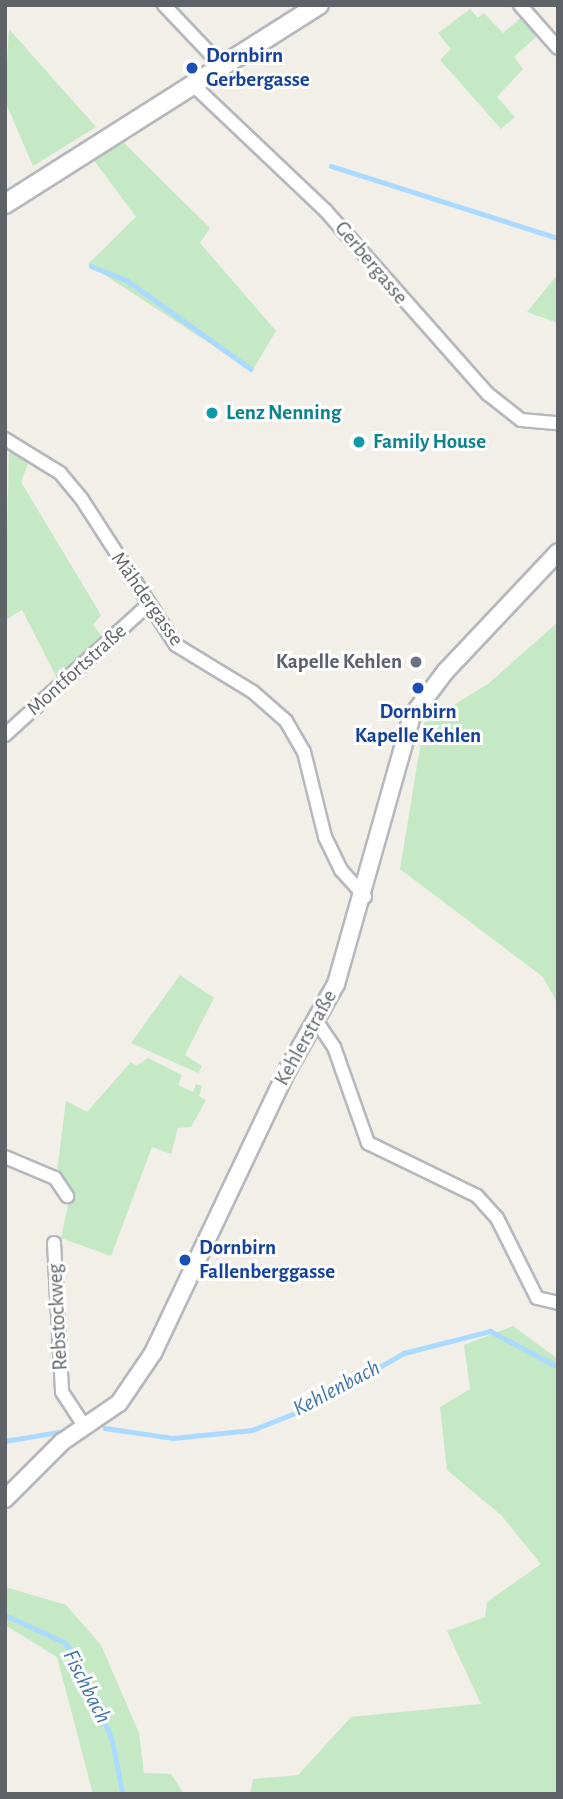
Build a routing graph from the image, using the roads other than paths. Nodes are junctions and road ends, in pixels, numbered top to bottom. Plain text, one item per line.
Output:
1 (164, 5) edge
2 (319, 5) edge
3 (520, 5) edge
4 (558, 48) edge
5 (221, 65) junction
6 (191, 83) junction
7 (5, 204) edge
8 (558, 423) edge
9 (5, 439) edge
10 (558, 552) edge
11 (148, 605) junction
12 (5, 735) edge
13 (365, 897) junction
14 (315, 1019) junction
15 (5, 1157) edge
16 (67, 1196) dead end
17 (54, 1243) dead end
18 (558, 1303) edge
19 (85, 1427) junction
20 (5, 1500) edge

1 - 5 street
2 - 5 main road
3 - 4 street
5 - 6 main road
6 - 7 main road
6 - 8 street, Gerbergasse
9 - 11 street, Mähdergasse
10 - 13 street, Kehlerstraße
11 - 12 street, Montfortstraße
11 - 13 street, Mähdergasse
13 - 14 street, Kehlerstraße
14 - 18 street
14 - 19 street, Kehlerstraße
15 - 16 street
17 - 19 street, Rebstockweg
19 - 20 street, Kehlerstraße

